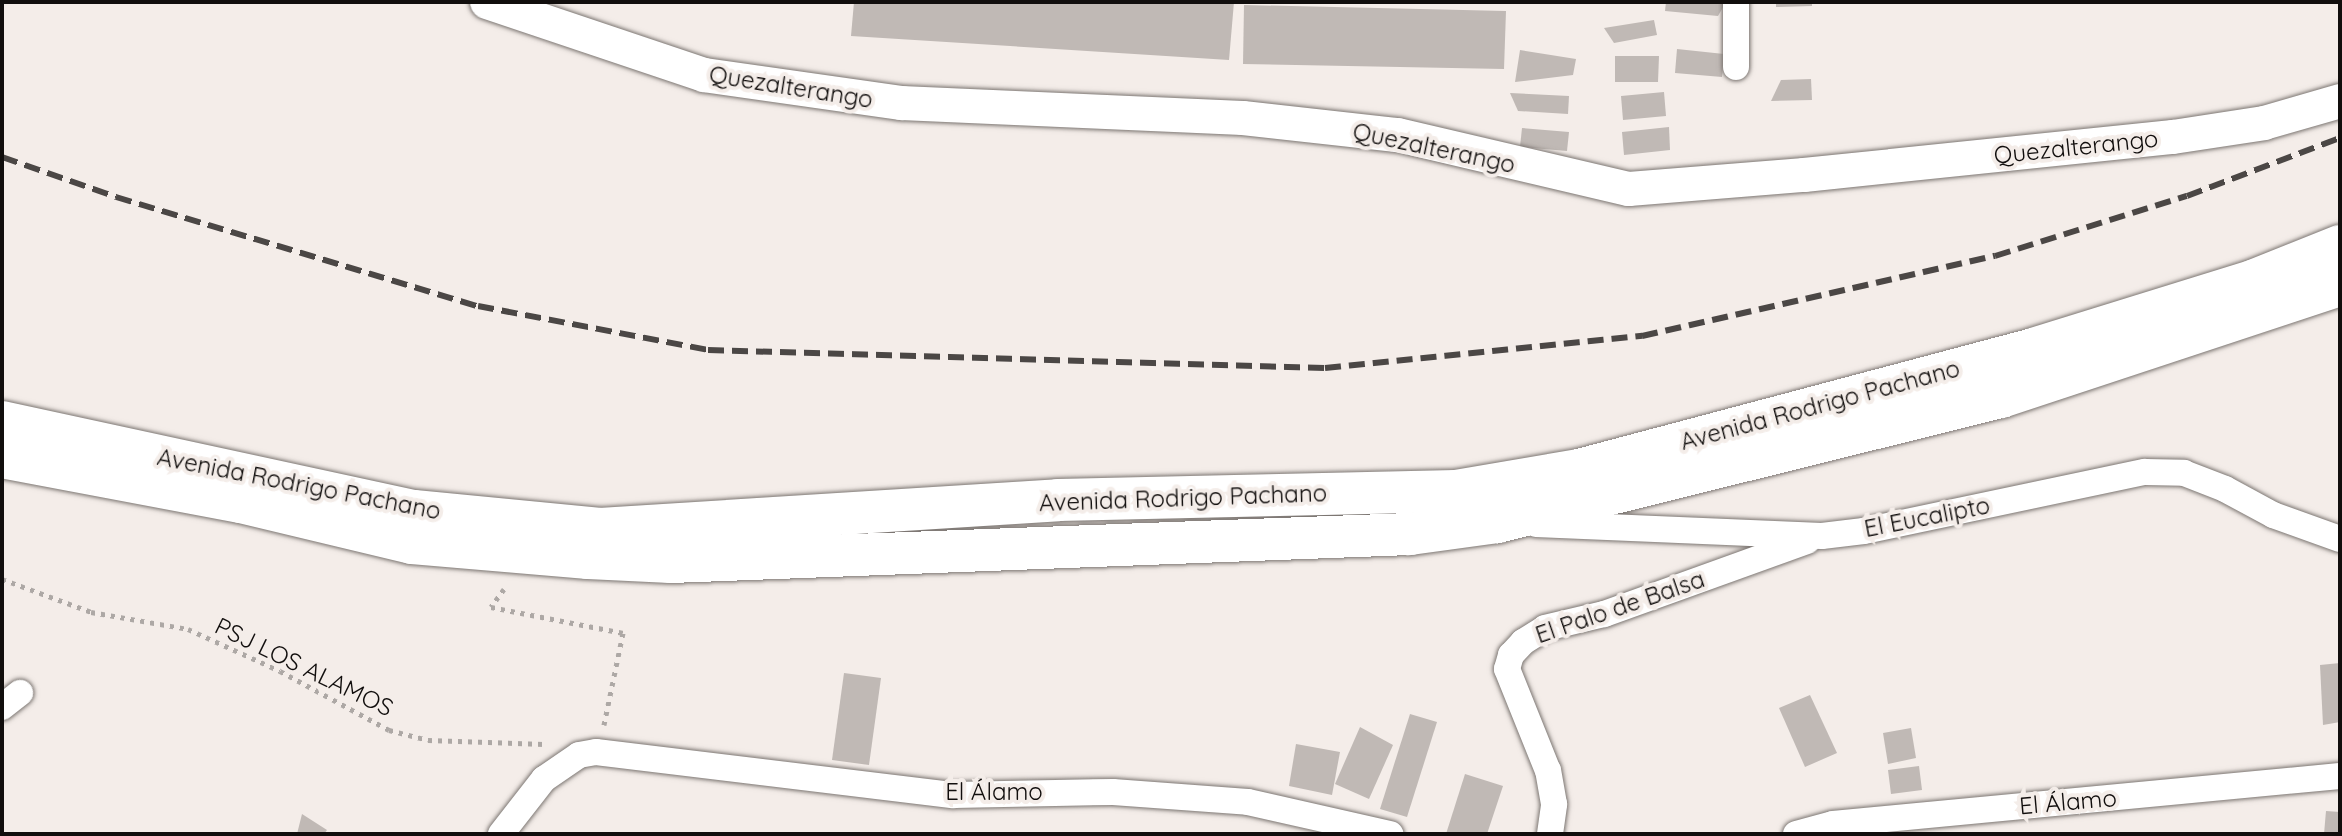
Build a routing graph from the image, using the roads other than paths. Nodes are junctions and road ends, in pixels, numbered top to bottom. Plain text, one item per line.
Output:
1 (487, 2) edge
2 (1736, 2) edge
3 (1736, 67) dead end
4 (2340, 101) edge
5 (2340, 246) edge
6 (2340, 285) edge
7 (6, 442) edge
8 (1497, 522) junction
9 (1822, 536) junction
10 (2340, 539) edge
11 (2340, 776) edge
12 (501, 834) edge
13 (1390, 834) edge
14 (1550, 834) edge
15 (1796, 834) edge

1 - 4 street, Quezalterango
2 - 3 street
5 - 7 main road, Avenida Rodrigo Pachano
6 - 8 main road, Avenida Rodrigo Pachano
7 - 8 main road, Avenida Rodrigo Pachano
8 - 9 street, El Eucalipto
9 - 10 street, El Eucalipto
9 - 14 street, El Palo de Balsa
11 - 15 street, El Álamo
12 - 13 street, El Álamo

